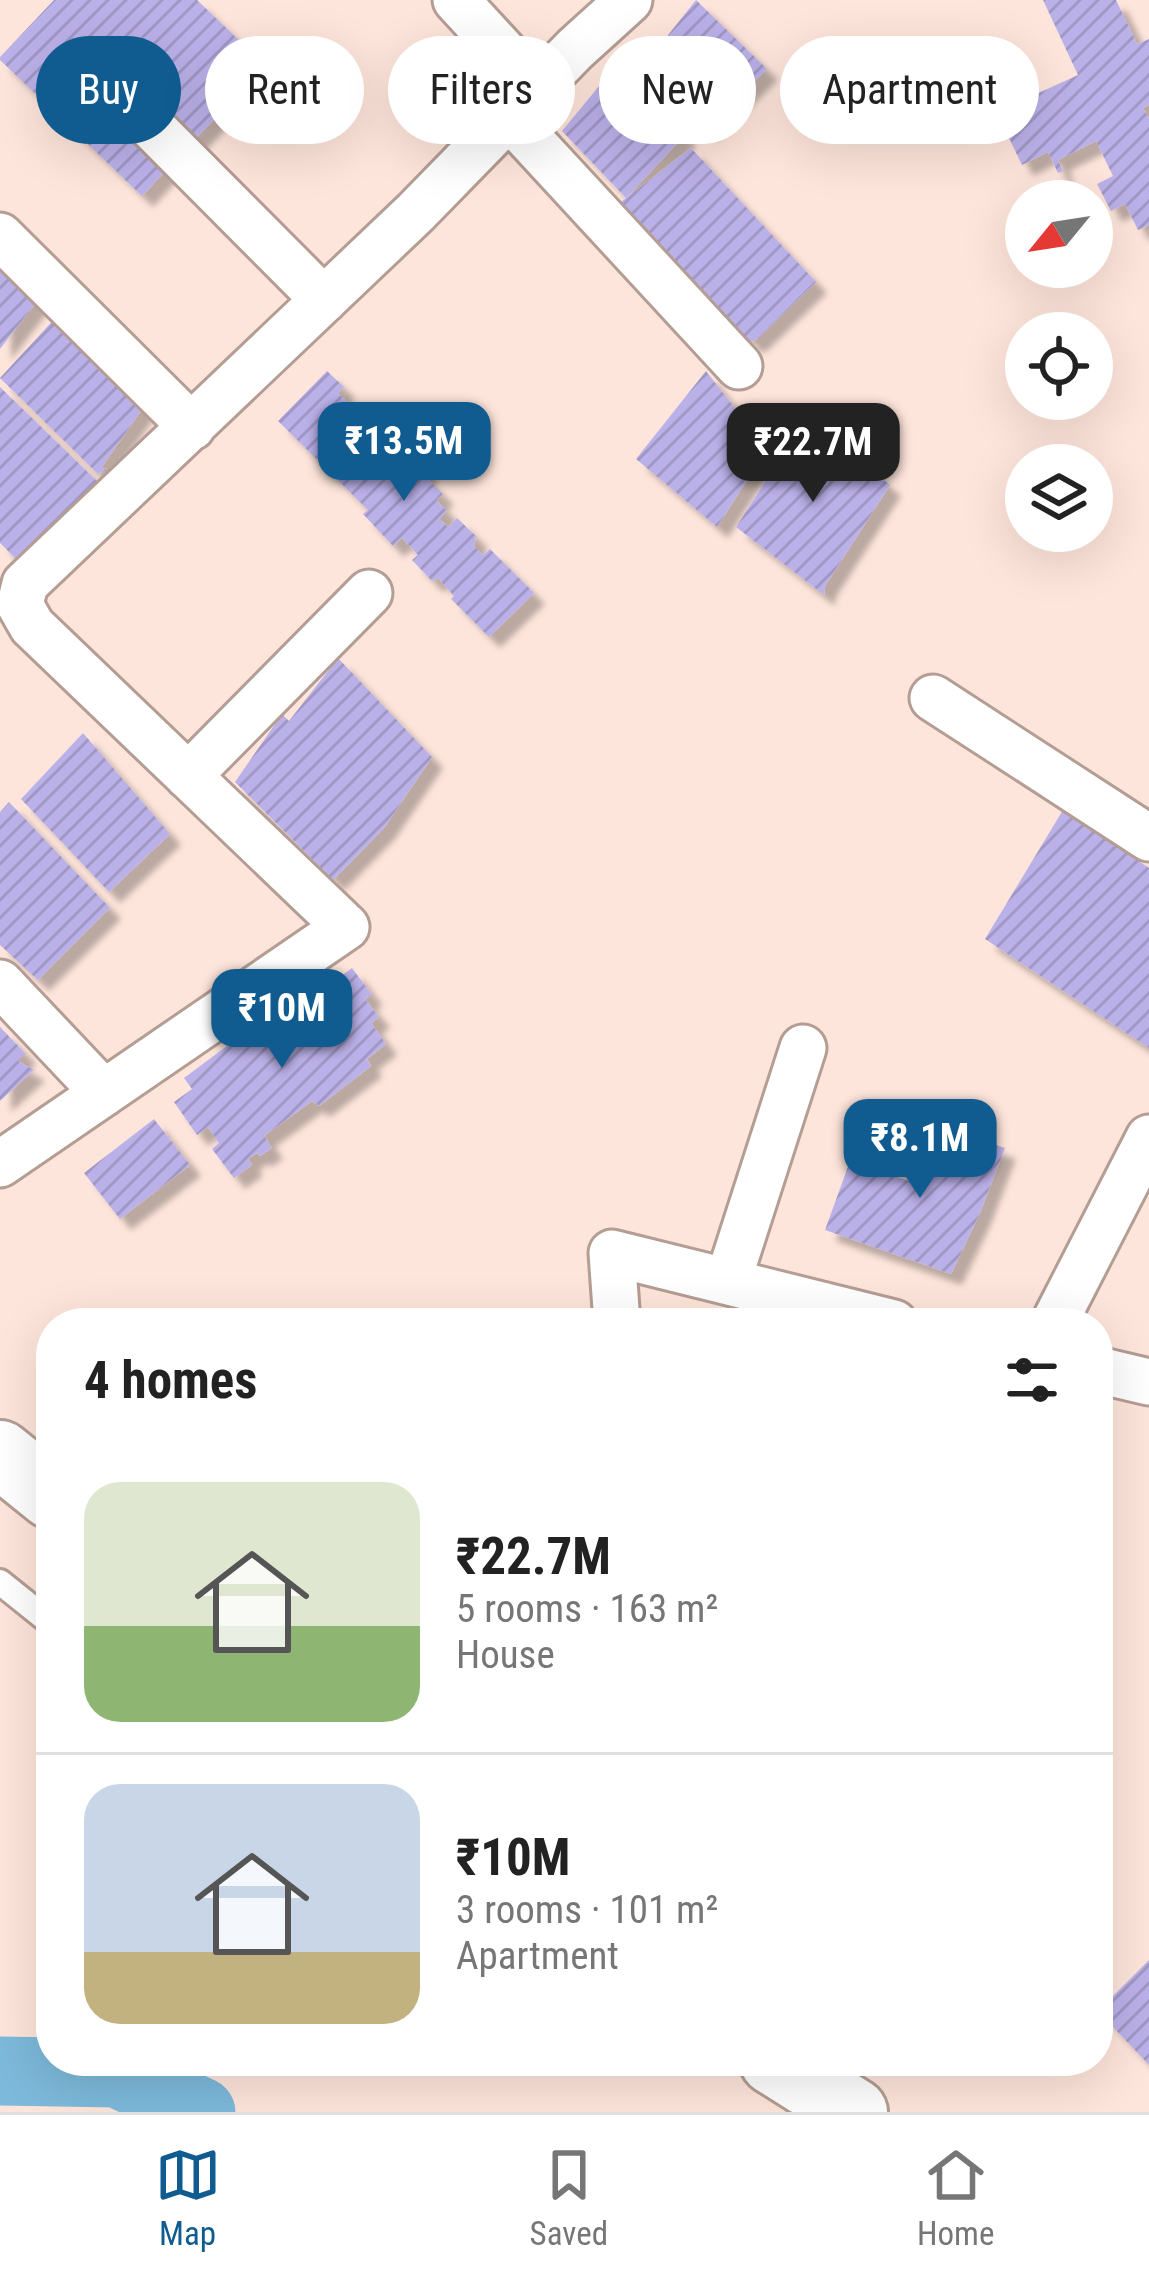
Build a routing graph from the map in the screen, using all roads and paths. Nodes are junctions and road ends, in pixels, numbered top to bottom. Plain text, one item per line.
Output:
1 (456, 0) edge
2 (629, 0) edge
3 (480, 36) edge
4 (575, 52) edge
5 (169, 144) edge
6 (482, 144) edge
7 (557, 144) edge
8 (0, 236) edge
9 (324, 301) junction
10 (739, 366) dead end
11 (192, 427) junction
12 (12, 572) edge
13 (369, 592) dead end
14 (933, 698) dead end
15 (188, 776) junction
16 (1149, 838) edge
17 (0, 983) edge
18 (802, 1048) dead end
19 (104, 1093) junction
20 (1149, 1138) edge
21 (0, 1164) edge
22 (728, 1280) junction
23 (615, 1308) edge
24 (836, 1308) edge
25 (1062, 1308) edge
26 (1113, 1374) edge
27 (1149, 1382) edge
28 (0, 1454) edge
29 (36, 1483) edge
30 (0, 1582) edge
31 (36, 1611) edge
32 (797, 2076) edge
33 (854, 2112) edge

1 - 3 street
2 - 4 street
5 - 9 street
6 - 9 street
7 - 10 street
8 - 11 street
9 - 11 street
11 - 12 street
12 - 15 street
13 - 15 street
14 - 16 street
15 - 19 street
17 - 19 street
18 - 22 street
19 - 21 street
20 - 25 street
22 - 23 street
22 - 24 street
26 - 27 street
28 - 29 main road
30 - 31 lane
32 - 33 main road

